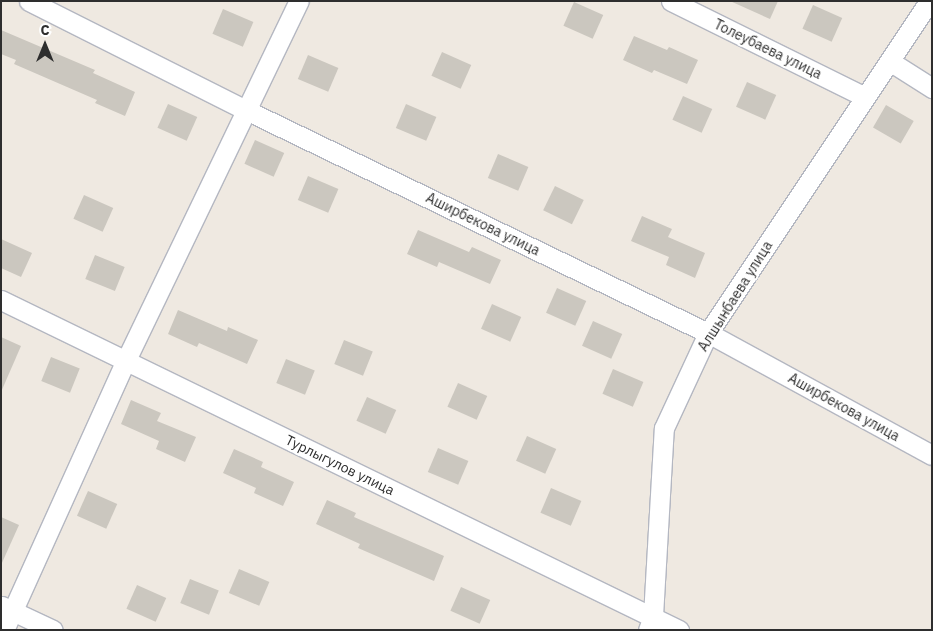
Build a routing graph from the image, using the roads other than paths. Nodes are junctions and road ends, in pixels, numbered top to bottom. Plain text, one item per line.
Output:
1 (29, 1) edge
2 (298, 1) edge
3 (671, 1) edge
4 (929, 1) edge
5 (891, 62) junction
6 (932, 88) edge
7 (865, 97) junction
8 (246, 110) junction
9 (1, 300) edge
10 (708, 333) junction
11 (126, 362) junction
12 (932, 455) edge
13 (7, 608) edge
14 (650, 623) edge
15 (4, 630) edge
16 (53, 630) edge
17 (679, 630) edge

1 - 8 street, Аширбекова улица
2 - 8 street
3 - 7 street, Толеубаева улица
4 - 5 street, Алшынбаева улица
5 - 6 street
5 - 7 street, Алшынбаева улица
7 - 10 street, Алшынбаева улица
8 - 10 street, Аширбекова улица
8 - 11 street
9 - 11 street, Турлыгулов улица
10 - 12 street, Аширбекова улица
10 - 14 street, Алшынбаева улица
11 - 13 street
11 - 14 street, Турлыгулов улица
13 - 15 street
13 - 16 street
14 - 17 street, Турлыгулов улица

